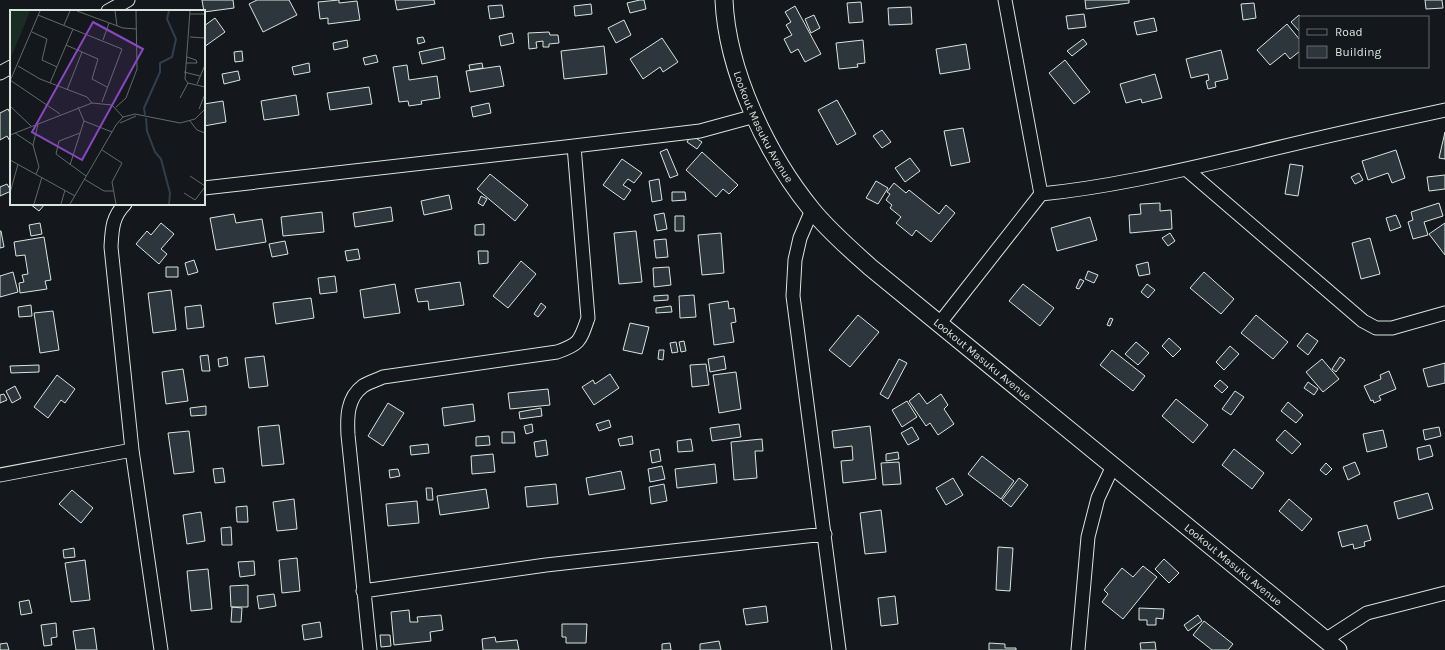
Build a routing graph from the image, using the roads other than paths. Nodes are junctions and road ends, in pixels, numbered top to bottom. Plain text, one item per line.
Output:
1 (128, 0) edge
2 (724, 0) edge
3 (1005, 0) edge
4 (110, 10) edge
5 (10, 67) edge
6 (0, 73) edge
7 (1445, 110) edge
8 (755, 116) junction
9 (574, 146) junction
10 (1186, 169) junction
11 (205, 188) edge
12 (1041, 194) junction
13 (124, 205) edge
14 (812, 210) junction
15 (1445, 313) edge
16 (939, 324) junction
17 (132, 450) junction
18 (1113, 466) junction
19 (0, 475) edge
20 (825, 534) junction
21 (363, 591) junction
22 (1445, 593) edge
23 (1331, 645) edge
24 (162, 650) edge
25 (370, 650) edge
26 (839, 650) edge
27 (1078, 650) edge

1 - 4 street
2 - 8 street, Lookout Masuku Avenue
3 - 12 street
5 - 6 street
7 - 10 street
8 - 9 street
8 - 14 street, Lookout Masuku Avenue
9 - 11 street
9 - 21 street
10 - 12 street
10 - 15 street
12 - 16 street
13 - 17 street
14 - 16 street, Lookout Masuku Avenue
14 - 20 street
16 - 18 street, Lookout Masuku Avenue
17 - 19 street
17 - 24 street
18 - 23 street, Lookout Masuku Avenue
18 - 27 street
20 - 21 street
20 - 26 street
21 - 25 street
22 - 23 street

